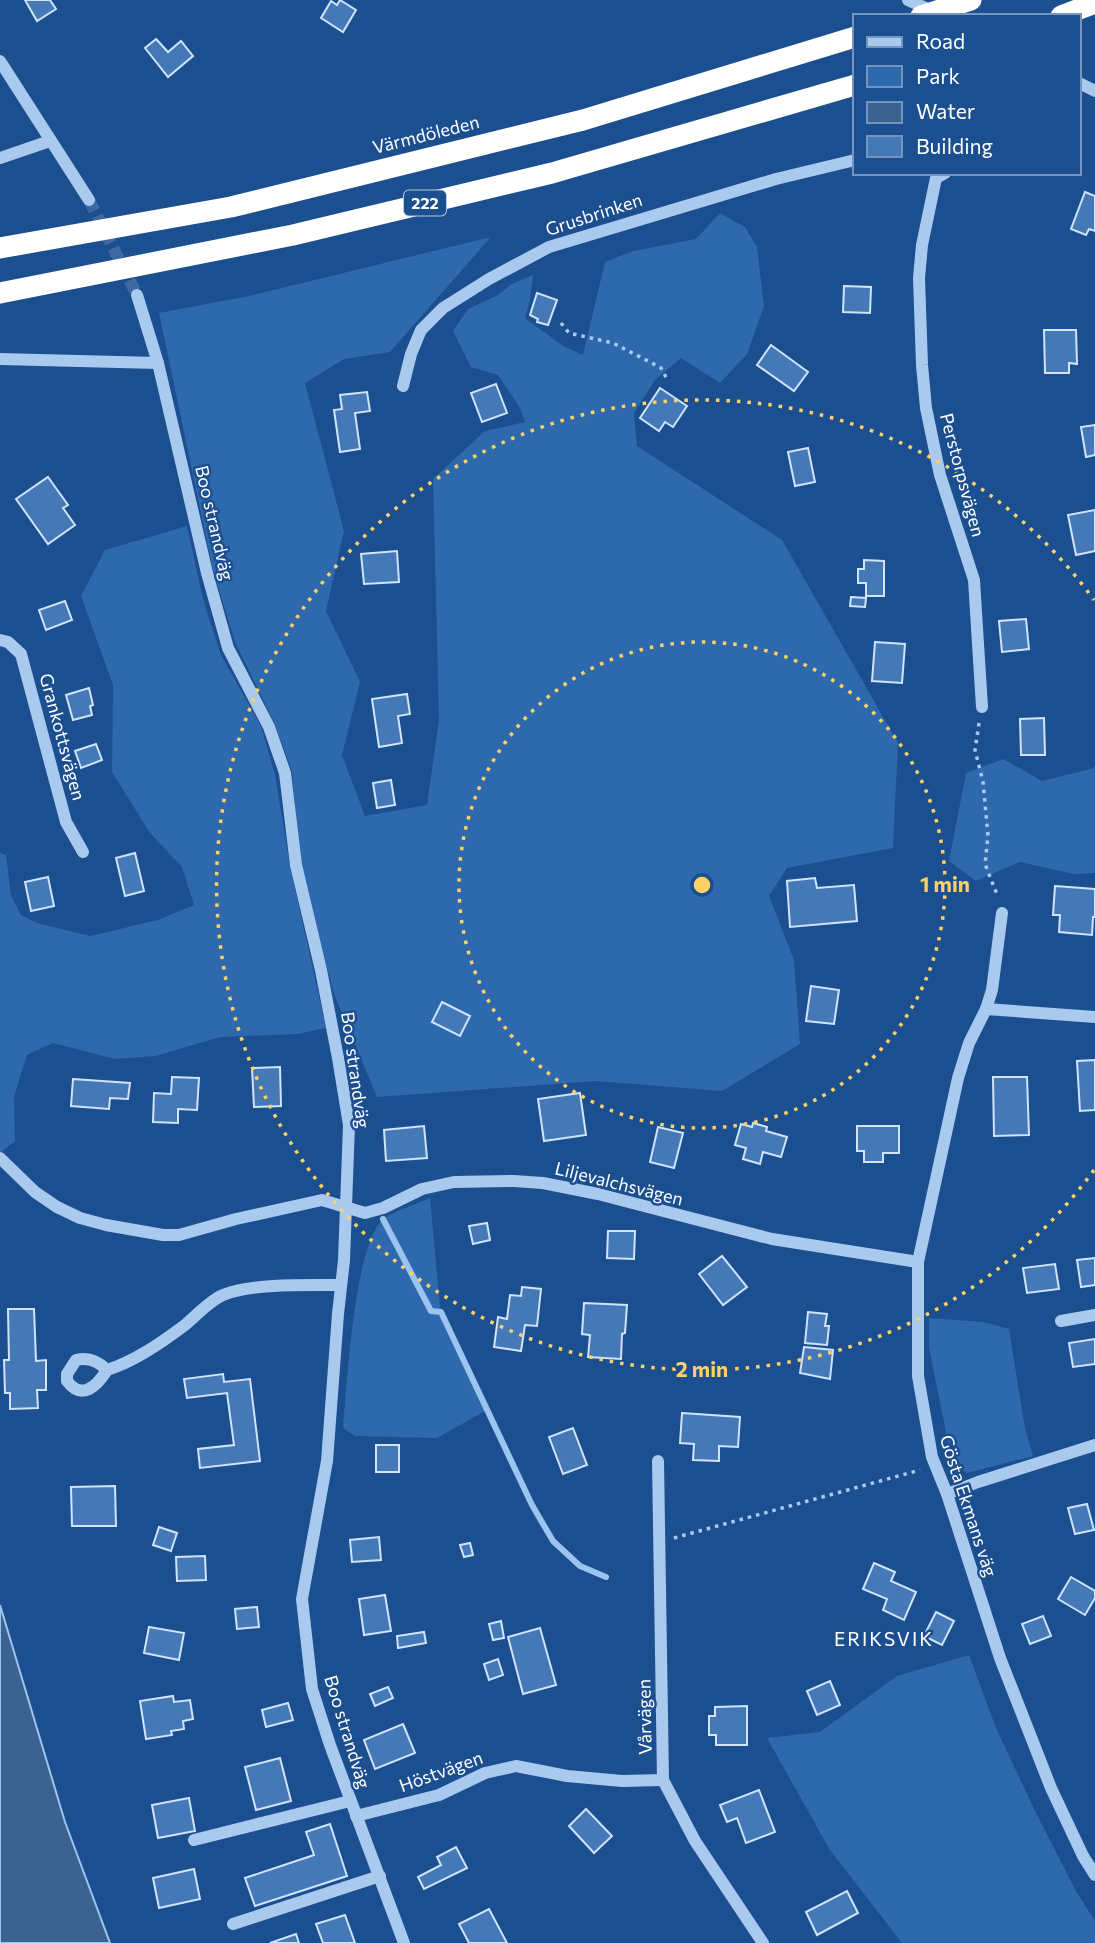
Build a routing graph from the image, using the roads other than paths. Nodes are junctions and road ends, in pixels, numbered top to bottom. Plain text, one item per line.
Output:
1 (908, 0) edge
2 (971, 0) edge
3 (1095, 3) edge
4 (927, 14) edge
5 (938, 14) edge
6 (1066, 14) edge
7 (853, 38) edge
8 (0, 61) edge
9 (850, 86) edge
10 (50, 141) junction
11 (0, 158) edge
12 (853, 160) edge
13 (937, 175) edge
14 (89, 200) tunnel mouth
15 (0, 248) edge
16 (0, 293) edge
17 (137, 295) tunnel mouth
18 (0, 359) edge
19 (158, 363) junction
20 (403, 386) dead end
21 (0, 640) edge
22 (982, 707) road end
23 (83, 852) dead end
24 (1002, 913) road end
25 (986, 1009) junction
26 (1095, 1017) edge
27 (3, 1160) edge
28 (345, 1209) junction
29 (918, 1262) junction
30 (341, 1285) junction
31 (1095, 1315) edge
32 (1061, 1321) dead end
33 (107, 1370) dead end
34 (1095, 1445) edge
35 (658, 1461) dead end
36 (947, 1494) junction
37 (663, 1780) junction
38 (350, 1801) junction
39 (356, 1816) junction
40 (194, 1840) dead end
41 (1095, 1875) edge
42 (380, 1876) junction
43 (233, 1924) dead end
44 (404, 1943) edge
45 (763, 1943) edge

1 - 5 street
2 - 4 highway, bridge
3 - 6 highway
7 - 15 highway, Värmdöleden / 222
8 - 10 street
9 - 16 highway, 222
10 - 11 street
10 - 14 street
12 - 20 street, Grusbrinken
13 - 22 street, Perstorpsvägen
17 - 19 street, Boo strandväg
18 - 19 street
19 - 28 street, Boo strandväg
21 - 23 street, Grankottsvägen
24 - 25 street, Gösta Ekmans väg
25 - 26 street
25 - 29 street, Gösta Ekmans väg
27 - 28 street, Liljevalchsvägen
28 - 29 street, Liljevalchsvägen
28 - 30 street, Boo strandväg
29 - 36 street, Gösta Ekmans väg
30 - 33 street
30 - 38 street, Boo strandväg
31 - 32 street
34 - 36 street
35 - 37 street, Vårvägen
36 - 41 street, Gösta Ekmans väg
37 - 39 street, Höstvägen
37 - 45 street, Vårvägen
38 - 39 street, Boo strandväg
38 - 40 street
39 - 42 street, Boo strandväg
42 - 43 street
42 - 44 street, Boo strandväg

